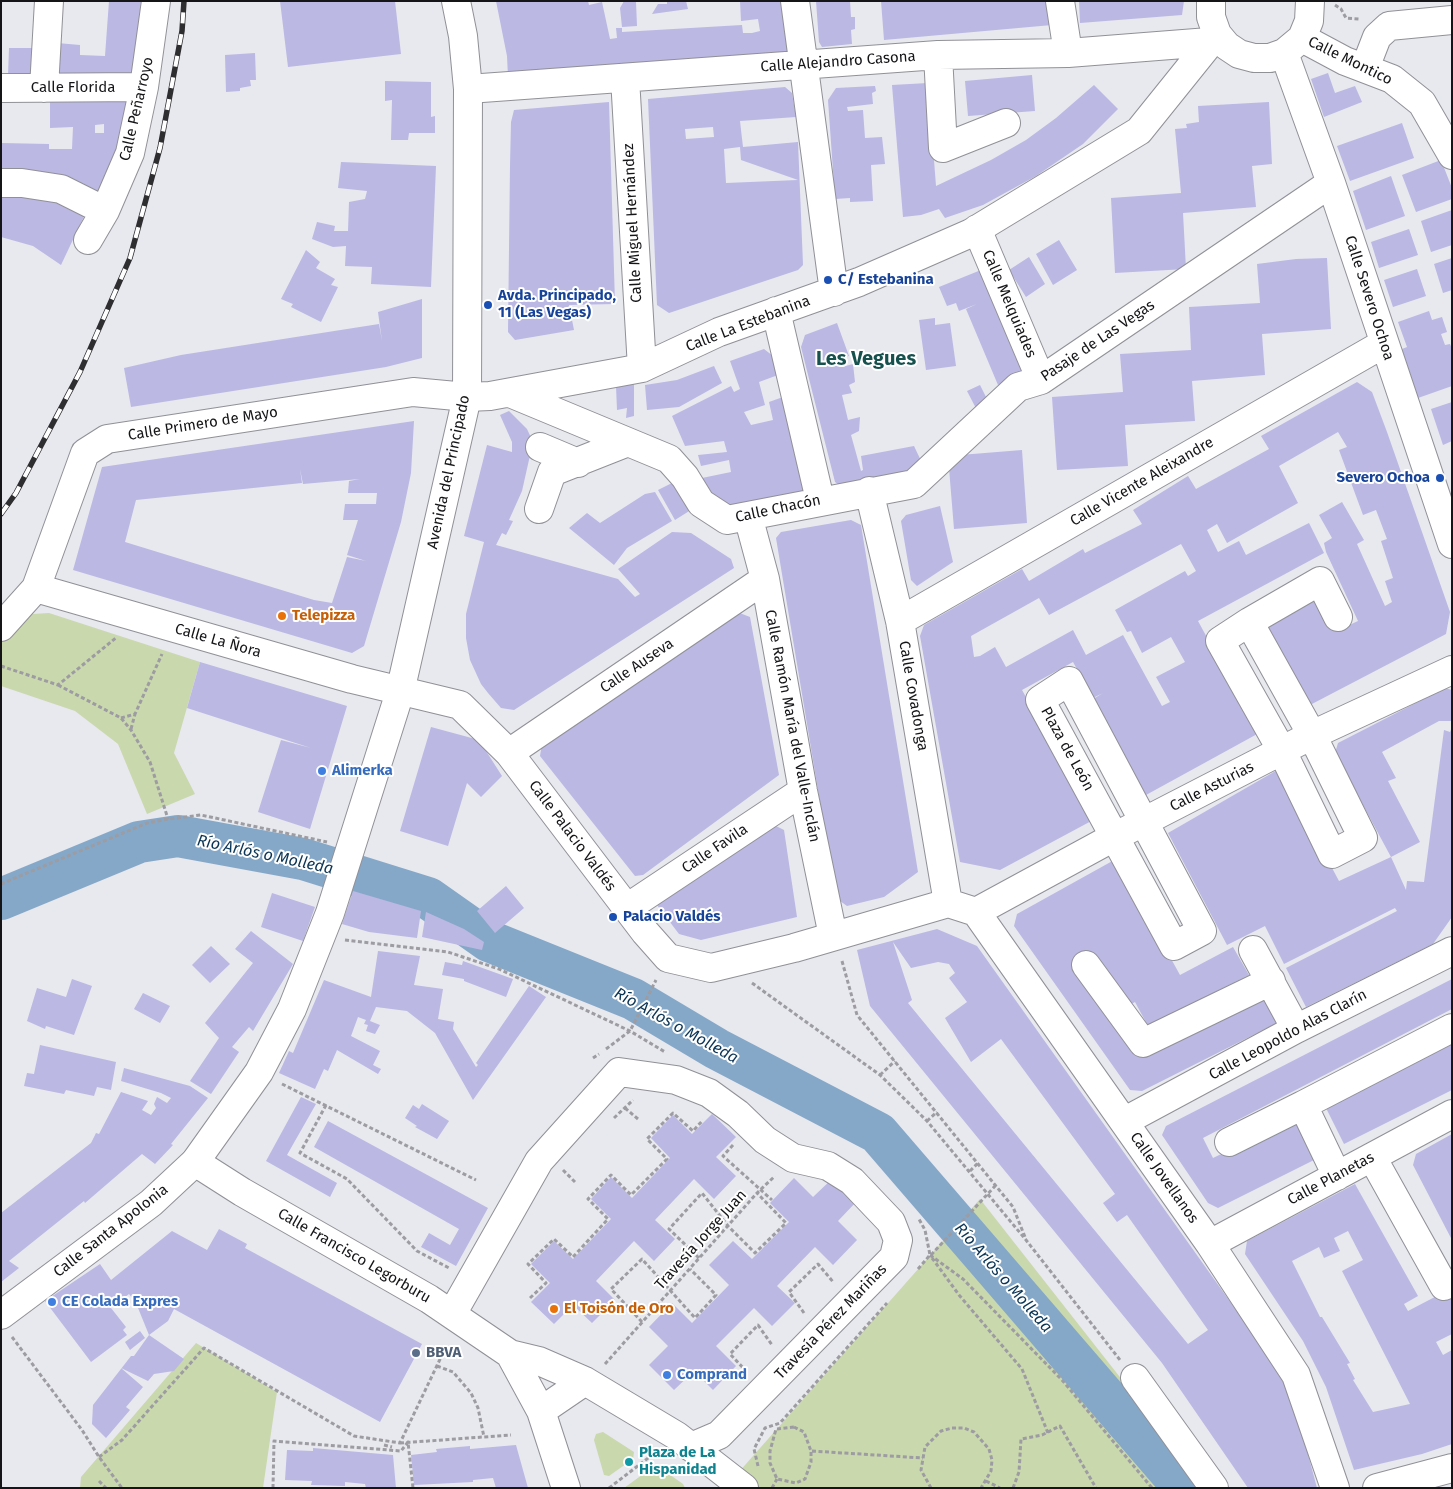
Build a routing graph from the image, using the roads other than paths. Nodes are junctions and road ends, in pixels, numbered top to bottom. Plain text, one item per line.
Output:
1 (49, 1) edge
2 (156, 1) edge
3 (456, 1) edge
4 (795, 1) edge
5 (1060, 1) edge
6 (1210, 1) edge
7 (1311, 2) edge
8 (1452, 20) edge
9 (1213, 38) junction
10 (1293, 46) junction
11 (1068, 52) junction
12 (938, 54) junction
13 (802, 65) junction
14 (1365, 68) junction
15 (625, 78) junction
16 (144, 87) junction
17 (1, 88) edge
18 (44, 88) junction
19 (468, 90) junction
20 (1006, 123) dead end
21 (1452, 155) edge
22 (1, 183) edge
23 (1331, 183) junction
24 (105, 211) junction
25 (978, 229) junction
26 (88, 240) dead end
27 (834, 292) junction
28 (776, 311) junction
29 (1383, 344) junction
30 (642, 368) junction
31 (1042, 380) junction
32 (510, 393) junction
33 (467, 397) junction
34 (628, 442) junction
35 (540, 447) dead end
36 (578, 463) junction
37 (869, 490) junction
38 (820, 500) junction
39 (539, 510) dead end
40 (748, 516) junction
41 (1452, 544) edge
42 (765, 579) junction
43 (36, 588) junction
44 (1338, 617) dead end
45 (900, 621) junction
46 (1249, 622) junction
47 (1, 627) edge
48 (1452, 670) edge
49 (400, 692) junction
50 (1312, 735) junction
51 (1282, 752) junction
52 (509, 753) junction
53 (803, 791) junction
54 (1145, 822) junction
55 (1114, 836) junction
56 (341, 855) joint
57 (948, 903) junction
58 (627, 908) junction
59 (976, 912) junction
60 (833, 936) junction
61 (1254, 950) dead end
62 (1452, 951) edge
63 (1086, 965) dead end
64 (1271, 981) junction
65 (1452, 1028) edge
66 (1296, 1029) junction
67 (1303, 1105) junction
68 (1452, 1114) edge
69 (1125, 1121) junction
70 (1229, 1142) dead end
71 (1372, 1157) junction
72 (195, 1162) junction
73 (1338, 1176) junction
74 (1210, 1244) junction
75 (1444, 1286) dead end
76 (452, 1314) junction
77 (5, 1324) edge
78 (510, 1354) junction
79 (1135, 1378) road end
80 (586, 1381) junction
81 (541, 1411) junction
82 (684, 1442) junction
83 (1452, 1468) edge
84 (740, 1482) edge
85 (566, 1488) edge
86 (1214, 1488) edge
87 (1335, 1488) edge
88 (1377, 1488) edge

1 - 18 street
2 - 16 street, Calle Peñarroyo
3 - 19 street, Avenida del Principado
4 - 13 street
5 - 11 street
6 - 9 street
7 - 10 street
8 - 14 street
9 - 10 street
9 - 11 street, Calle Alejandro Casona
9 - 25 street, Calle La Estebanina
10 - 14 street, Calle Montico
10 - 23 street, Calle Severo Ochoa
11 - 12 street, Calle Alejandro Casona
12 - 13 street, Calle Alejandro Casona
12 - 20 street
13 - 15 street, Calle Alejandro Casona
13 - 27 street
14 - 21 street, Calle Montico
15 - 19 street, Calle Alejandro Casona
15 - 30 street, Calle Miguel Hernández
16 - 18 street, Calle Florida
16 - 24 street, Calle Peñarroyo
17 - 18 street, Calle Florida
19 - 33 street, Avenida del Principado
22 - 24 street
23 - 29 street, Calle Severo Ochoa
23 - 31 street, Pasaje de Las Vegas
24 - 26 street, Calle Peñarroyo
25 - 27 street, Calle La Estebanina
25 - 31 street, Calle Melquiades
27 - 28 street, Calle La Estebanina
28 - 30 street, Calle La Estebanina
28 - 38 street
29 - 41 street, Calle Severo Ochoa
29 - 45 street, Calle Vicente Aleixandre
30 - 32 street, Calle La Estebanina
31 - 37 street, Pasaje de Las Vegas
32 - 33 street, Calle La Estebanina
32 - 34 street, Calle Chacón
33 - 43 street, Calle Primero de Mayo
33 - 49 street, Avenida del Principado
34 - 36 street
34 - 40 street, Calle Chacón
35 - 36 street
36 - 39 street
37 - 38 street, Calle Chacón
37 - 45 street, Calle Covadonga
38 - 40 street, Calle Chacón
40 - 42 street, Calle Ramón María del Valle-Inclán
42 - 52 street, Calle Auseva
42 - 53 street, Calle Ramón María del Valle-Inclán
43 - 47 street
43 - 49 street, Calle La Ñora
44 - 46 street
45 - 57 street, Calle Covadonga
46 - 50 street
46 - 51 street
48 - 50 street, Calle Asturias
49 - 52 street, Calle Palacio Valdés
49 - 56 street, Avenida del Principado
50 - 51 street, Calle Asturias
50 - 51 street
51 - 54 street, Calle Asturias
52 - 58 street, Calle Palacio Valdés
53 - 58 street, Calle Favila
53 - 60 street, Calle Ramón María del Valle-Inclán
54 - 55 street, Calle Asturias
54 - 55 street
54 - 55 street, Plaza de León
55 - 59 street, Calle Asturias
56 - 72 street, Calle Santa Apolonia
57 - 59 street
57 - 60 street
58 - 60 street, Calle Palacio Valdés
59 - 69 street, Calle Jovellanos
61 - 64 street
62 - 66 street, Calle Leopoldo Alas Clarín
63 - 64 street
64 - 66 street
65 - 67 street
66 - 69 street, Calle Leopoldo Alas Clarín
67 - 70 street
67 - 73 street
68 - 71 street, Calle Planetas
69 - 74 street, Calle Jovellanos
71 - 73 street, Calle Planetas
71 - 75 street
72 - 76 street, Calle Francisco Legorburu
72 - 77 street, Calle Santa Apolonia
73 - 74 street, Calle Planetas
74 - 87 street, Calle Jovellanos
76 - 78 street, Calle Francisco Legorburu
76 - 82 street, Travesía Pérez Mariñas
78 - 80 street
78 - 81 street
79 - 86 street
80 - 81 street
80 - 82 street
81 - 85 street
82 - 84 street
83 - 88 street

